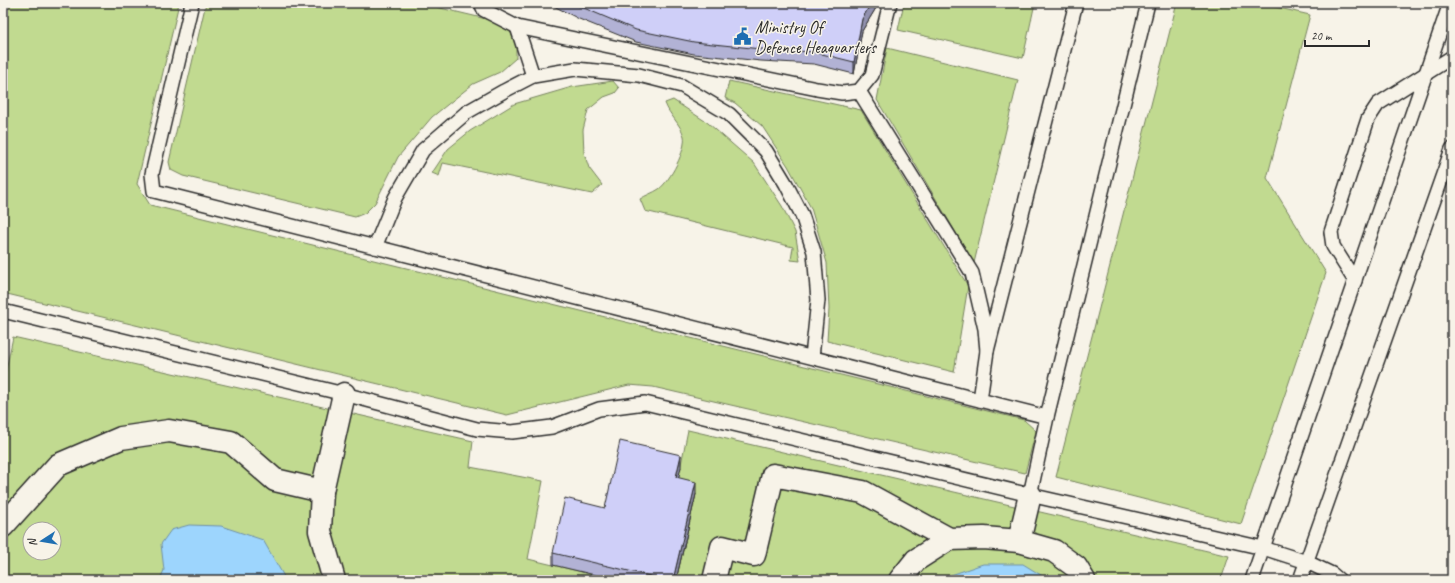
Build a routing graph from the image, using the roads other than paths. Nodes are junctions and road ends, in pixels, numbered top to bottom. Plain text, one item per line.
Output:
1 (192, 3) edge
2 (482, 3) edge
3 (890, 3) edge
4 (1076, 3) edge
5 (1148, 3) edge
6 (1450, 3) edge
7 (517, 27) junction
8 (1452, 58) edge
9 (1426, 74) junction
10 (533, 76) junction
11 (859, 91) junction
12 (1452, 148) edge
13 (376, 247) junction
14 (1355, 281) junction
15 (3, 311) edge
16 (987, 351) junction
17 (812, 358) junction
18 (344, 394) junction
19 (980, 400) junction
20 (1047, 417) junction
21 (322, 491) junction
22 (1030, 495) junction
23 (3, 526) edge
24 (949, 539) junction
25 (1019, 541) junction
26 (1263, 548) junction
27 (1307, 562) junction
28 (334, 580) edge
29 (714, 580) edge
30 (900, 580) edge
31 (1084, 580) edge
32 (1252, 580) edge
33 (1300, 580) edge
34 (1339, 580) edge

1 - 13 lane
2 - 7 lane
3 - 11 lane
4 - 16 lane
5 - 20 lane
6 - 9 lane
7 - 10 lane
7 - 11 lane
8 - 9 lane
9 - 14 lane
9 - 14 lane
10 - 13 lane
10 - 17 lane
11 - 16 lane
12 - 27 lane
13 - 17 lane
14 - 26 lane
15 - 18 lane
16 - 19 lane
17 - 19 lane
18 - 21 street
18 - 22 lane
19 - 20 lane
20 - 22 lane
21 - 23 street
21 - 28 street
22 - 25 street
22 - 26 lane
24 - 25 street
24 - 29 street
24 - 30 street
25 - 31 street
26 - 27 lane
26 - 32 lane
27 - 33 lane
27 - 34 lane

